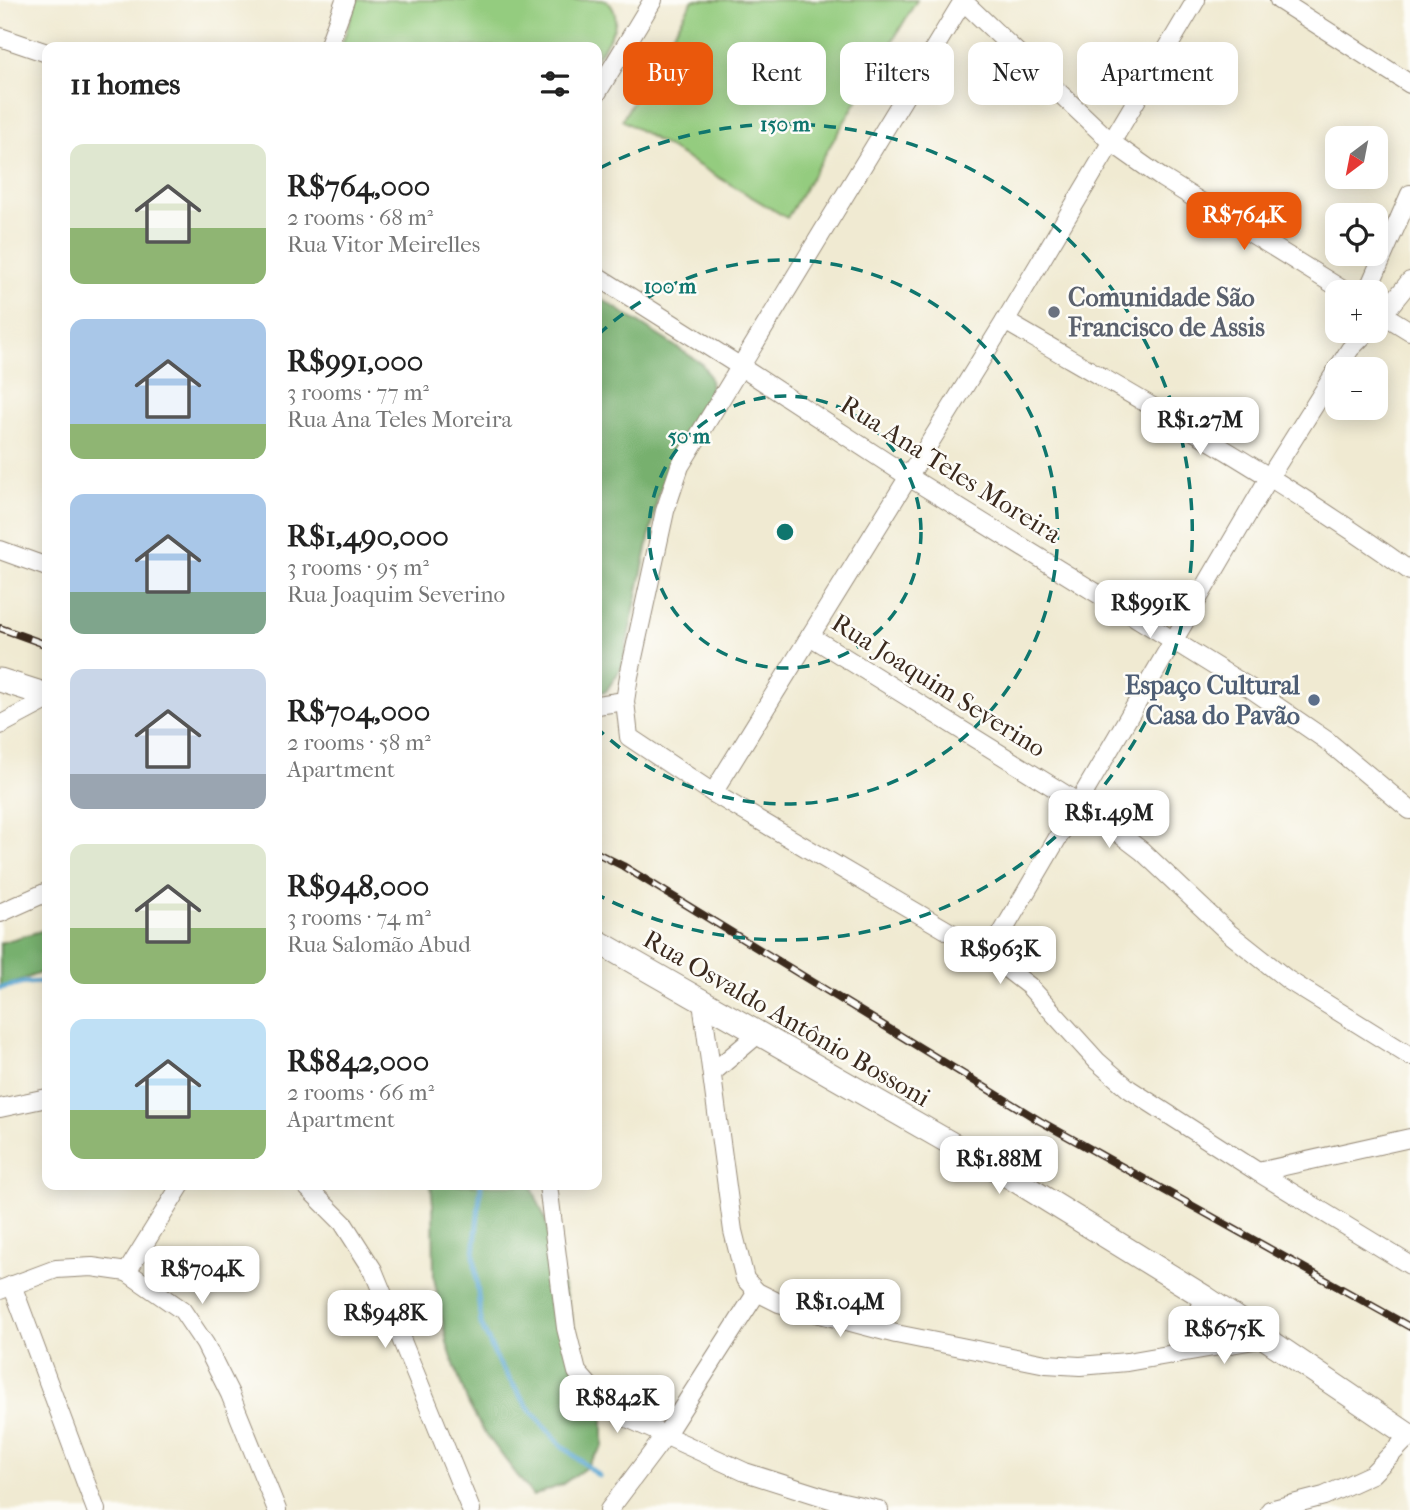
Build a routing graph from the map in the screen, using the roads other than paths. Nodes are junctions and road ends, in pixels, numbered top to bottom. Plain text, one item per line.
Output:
1 (345, 0) edge
2 (1196, 0) edge
3 (1279, 0) edge
4 (650, 1) edge
5 (962, 1) edge
6 (0, 37) edge
7 (330, 42) edge
8 (42, 50) edge
9 (602, 84) edge
10 (1410, 84) edge
11 (1111, 142) junction
12 (1410, 194) edge
13 (602, 279) edge
14 (1327, 280) edge
15 (1372, 280) edge
16 (1410, 281) edge
17 (1388, 305) edge
18 (1005, 321) junction
19 (1388, 321) edge
20 (1410, 331) edge
21 (1352, 343) edge
22 (1356, 343) edge
23 (1350, 349) junction
24 (741, 367) junction
25 (1270, 476) junction
26 (909, 477) junction
27 (0, 550) edge
28 (42, 565) edge
29 (1410, 571) edge
30 (810, 636) junction
31 (1173, 639) junction
32 (0, 680) edge
33 (42, 693) edge
34 (625, 701) junction
35 (42, 703) edge
36 (602, 704) edge
37 (0, 725) edge
38 (713, 793) junction
39 (1080, 803) junction
40 (1410, 810) edge
41 (42, 894) edge
42 (0, 913) edge
43 (602, 945) edge
44 (989, 955) junction
45 (702, 1002) junction
46 (758, 1034) junction
47 (1410, 1056) edge
48 (712, 1073) junction
49 (42, 1099) edge
50 (0, 1108) edge
51 (1410, 1138) edge
52 (1258, 1172) junction
53 (178, 1190) edge
54 (310, 1190) edge
55 (549, 1190) edge
56 (1410, 1265) edge
57 (127, 1272) junction
58 (6, 1287) edge
59 (757, 1292) junction
60 (1206, 1298) junction
61 (1266, 1338) junction
62 (1174, 1355) junction
63 (1410, 1436) edge
64 (664, 1437) junction
65 (96, 1510) edge
66 (277, 1510) edge
67 (471, 1510) edge
68 (609, 1510) edge
69 (879, 1510) edge
70 (1270, 1510) edge

1 - 7 street
2 - 11 street
3 - 10 street
4 - 9 street
5 - 11 street
5 - 24 street
6 - 8 street
11 - 14 street
11 - 18 street
12 - 15 street
13 - 24 street, Rua Ana Teles Moreira
16 - 17 street
18 - 25 street
18 - 26 street
19 - 20 street
21 - 23 street
22 - 23 street
23 - 25 street
24 - 26 street, Rua Ana Teles Moreira
24 - 34 street
25 - 29 street
25 - 31 street
26 - 30 street
26 - 31 street, Rua Ana Teles Moreira
27 - 28 street
30 - 38 street
30 - 39 street, Rua Joaquim Severino
31 - 39 street
31 - 40 street, Rua Ana Teles Moreira
32 - 33 street
34 - 36 street
34 - 38 street
35 - 37 street
38 - 44 street
39 - 44 street
39 - 47 street, Rua Joaquim Severino
41 - 42 street
43 - 45 street, Rua Osvaldo Antônio Bossoni
44 - 52 street
45 - 46 street, Rua Osvaldo Antônio Bossoni
45 - 48 street
46 - 48 street
46 - 60 street, Rua Osvaldo Antônio Bossoni
48 - 59 street
49 - 50 street
51 - 52 street
52 - 56 street
53 - 57 street
54 - 67 street
55 - 64 street
57 - 58 street
57 - 66 street
58 - 65 street
59 - 62 street
59 - 64 street
60 - 61 street, Rua Osvaldo Antônio Bossoni
60 - 62 street
61 - 62 street
61 - 63 street, Rua Osvaldo Antônio Bossoni
63 - 70 street
64 - 68 street
64 - 69 street

